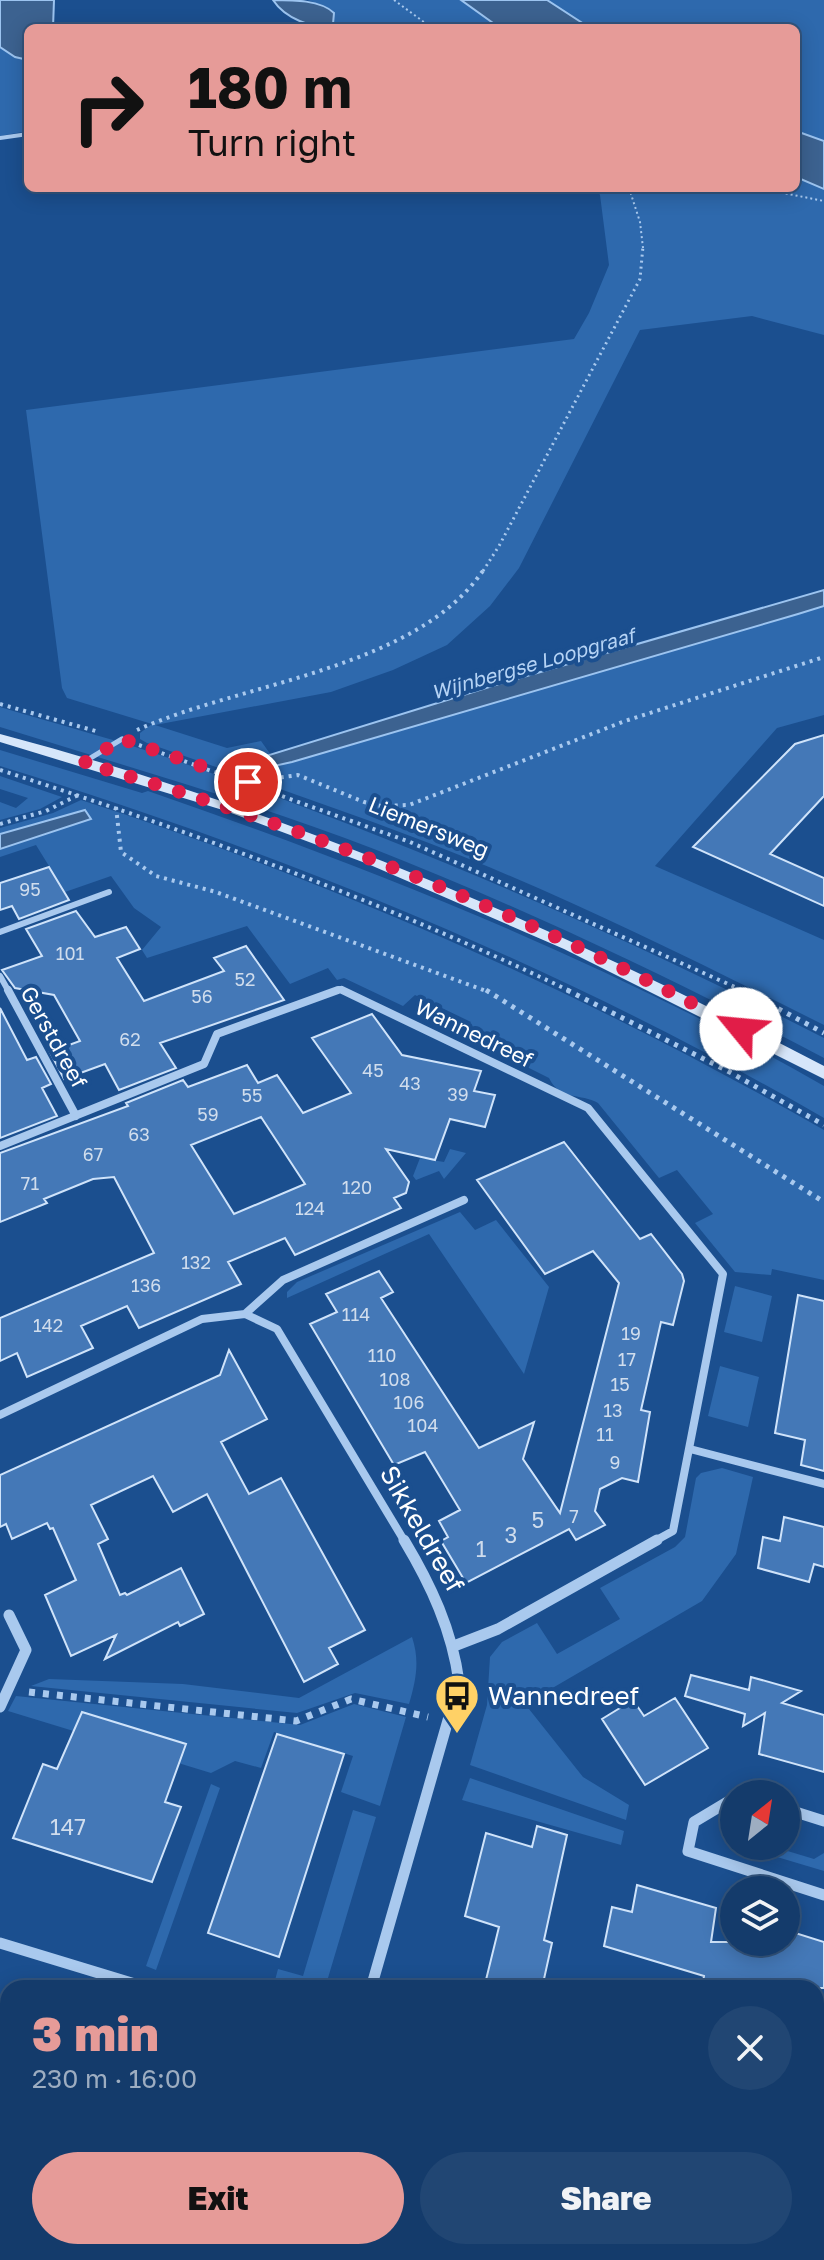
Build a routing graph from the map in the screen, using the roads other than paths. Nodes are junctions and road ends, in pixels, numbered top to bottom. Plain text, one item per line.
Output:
1 (24, 135) edge
2 (0, 138) edge
3 (0, 738) edge
4 (122, 739) road end
5 (84, 763) junction
6 (109, 892) dead end
7 (0, 932) edge
8 (0, 976) edge
9 (824, 1073) edge
10 (76, 1116) junction
11 (0, 1146) edge
12 (464, 1200) dead end
13 (245, 1314) junction
14 (0, 1415) edge
15 (690, 1449) junction
16 (824, 1484) edge
17 (9, 1615) dead end
18 (454, 1646) junction
19 (0, 1707) edge
20 (720, 1806) edge
21 (800, 1813) edge
22 (824, 1821) edge
23 (824, 1895) edge
24 (0, 1943) edge
25 (122, 1980) edge
26 (373, 1980) edge

1 - 2 street
3 - 5 main road
4 - 5 lane
5 - 9 main road
6 - 7 street
8 - 10 street, Gerstdreef
10 - 11 street, Wannedreef
10 - 15 street, Wannedreef
12 - 13 street
13 - 14 street
13 - 18 street, Sikkeldreef
15 - 16 street
15 - 18 street, Wannedreef
17 - 19 street
18 - 26 street, Sikkeldreef
20 - 23 street
21 - 22 street
24 - 25 street

